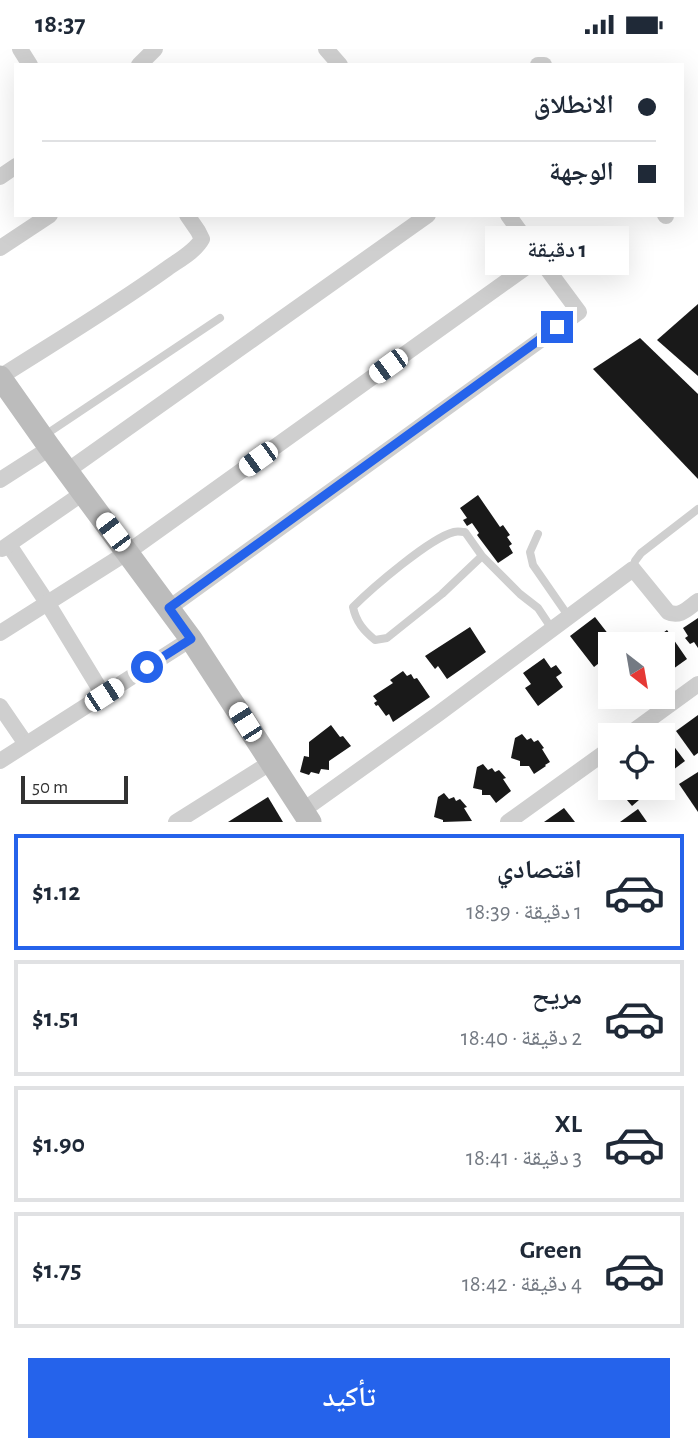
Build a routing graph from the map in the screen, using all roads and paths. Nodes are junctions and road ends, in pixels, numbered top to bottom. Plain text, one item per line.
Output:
1 (155, 49) edge
2 (326, 49) edge
3 (141, 63) edge
4 (338, 63) edge
5 (47, 217) edge
6 (188, 217) edge
7 (425, 217) edge
8 (509, 217) edge
9 (0, 248) edge
10 (539, 258) junction
11 (220, 318) dead end
12 (0, 377) edge
13 (46, 442) junction
14 (67, 471) junction
15 (0, 480) edge
16 (83, 493) junction
17 (698, 509) edge
18 (538, 534) dead end
19 (4, 548) edge
20 (128, 552) junction
21 (482, 556) junction
22 (633, 569) junction
23 (698, 601) edge
24 (48, 604) junction
25 (169, 608) junction
26 (569, 617) junction
27 (552, 629) junction
28 (0, 633) edge
29 (191, 639) junction
30 (698, 684) edge
31 (104, 695) junction
32 (0, 706) edge
33 (644, 723) edge
34 (26, 744) junction
35 (598, 757) edge
36 (0, 761) edge
37 (270, 763) junction
38 (306, 817) edge
39 (176, 822) edge
40 (508, 822) edge

1 - 3 street
2 - 4 street
5 - 9 street
6 - 12 street
7 - 14 street
8 - 10 street
10 - 20 street
10 - 25 street
11 - 13 lane
12 - 13 street
13 - 14 street
13 - 15 street
14 - 16 street
16 - 19 street
16 - 20 street
17 - 22 lane
18 - 26 lane
19 - 24 street
20 - 24 street
20 - 25 street
21 - 21 lane
21 - 27 lane
22 - 23 street
22 - 26 street
24 - 28 street
24 - 31 street
25 - 29 street
26 - 27 street
27 - 38 street
29 - 31 street
29 - 37 street
30 - 33 street
31 - 34 street
32 - 34 street
34 - 36 street
35 - 40 street
37 - 38 street
37 - 39 street

